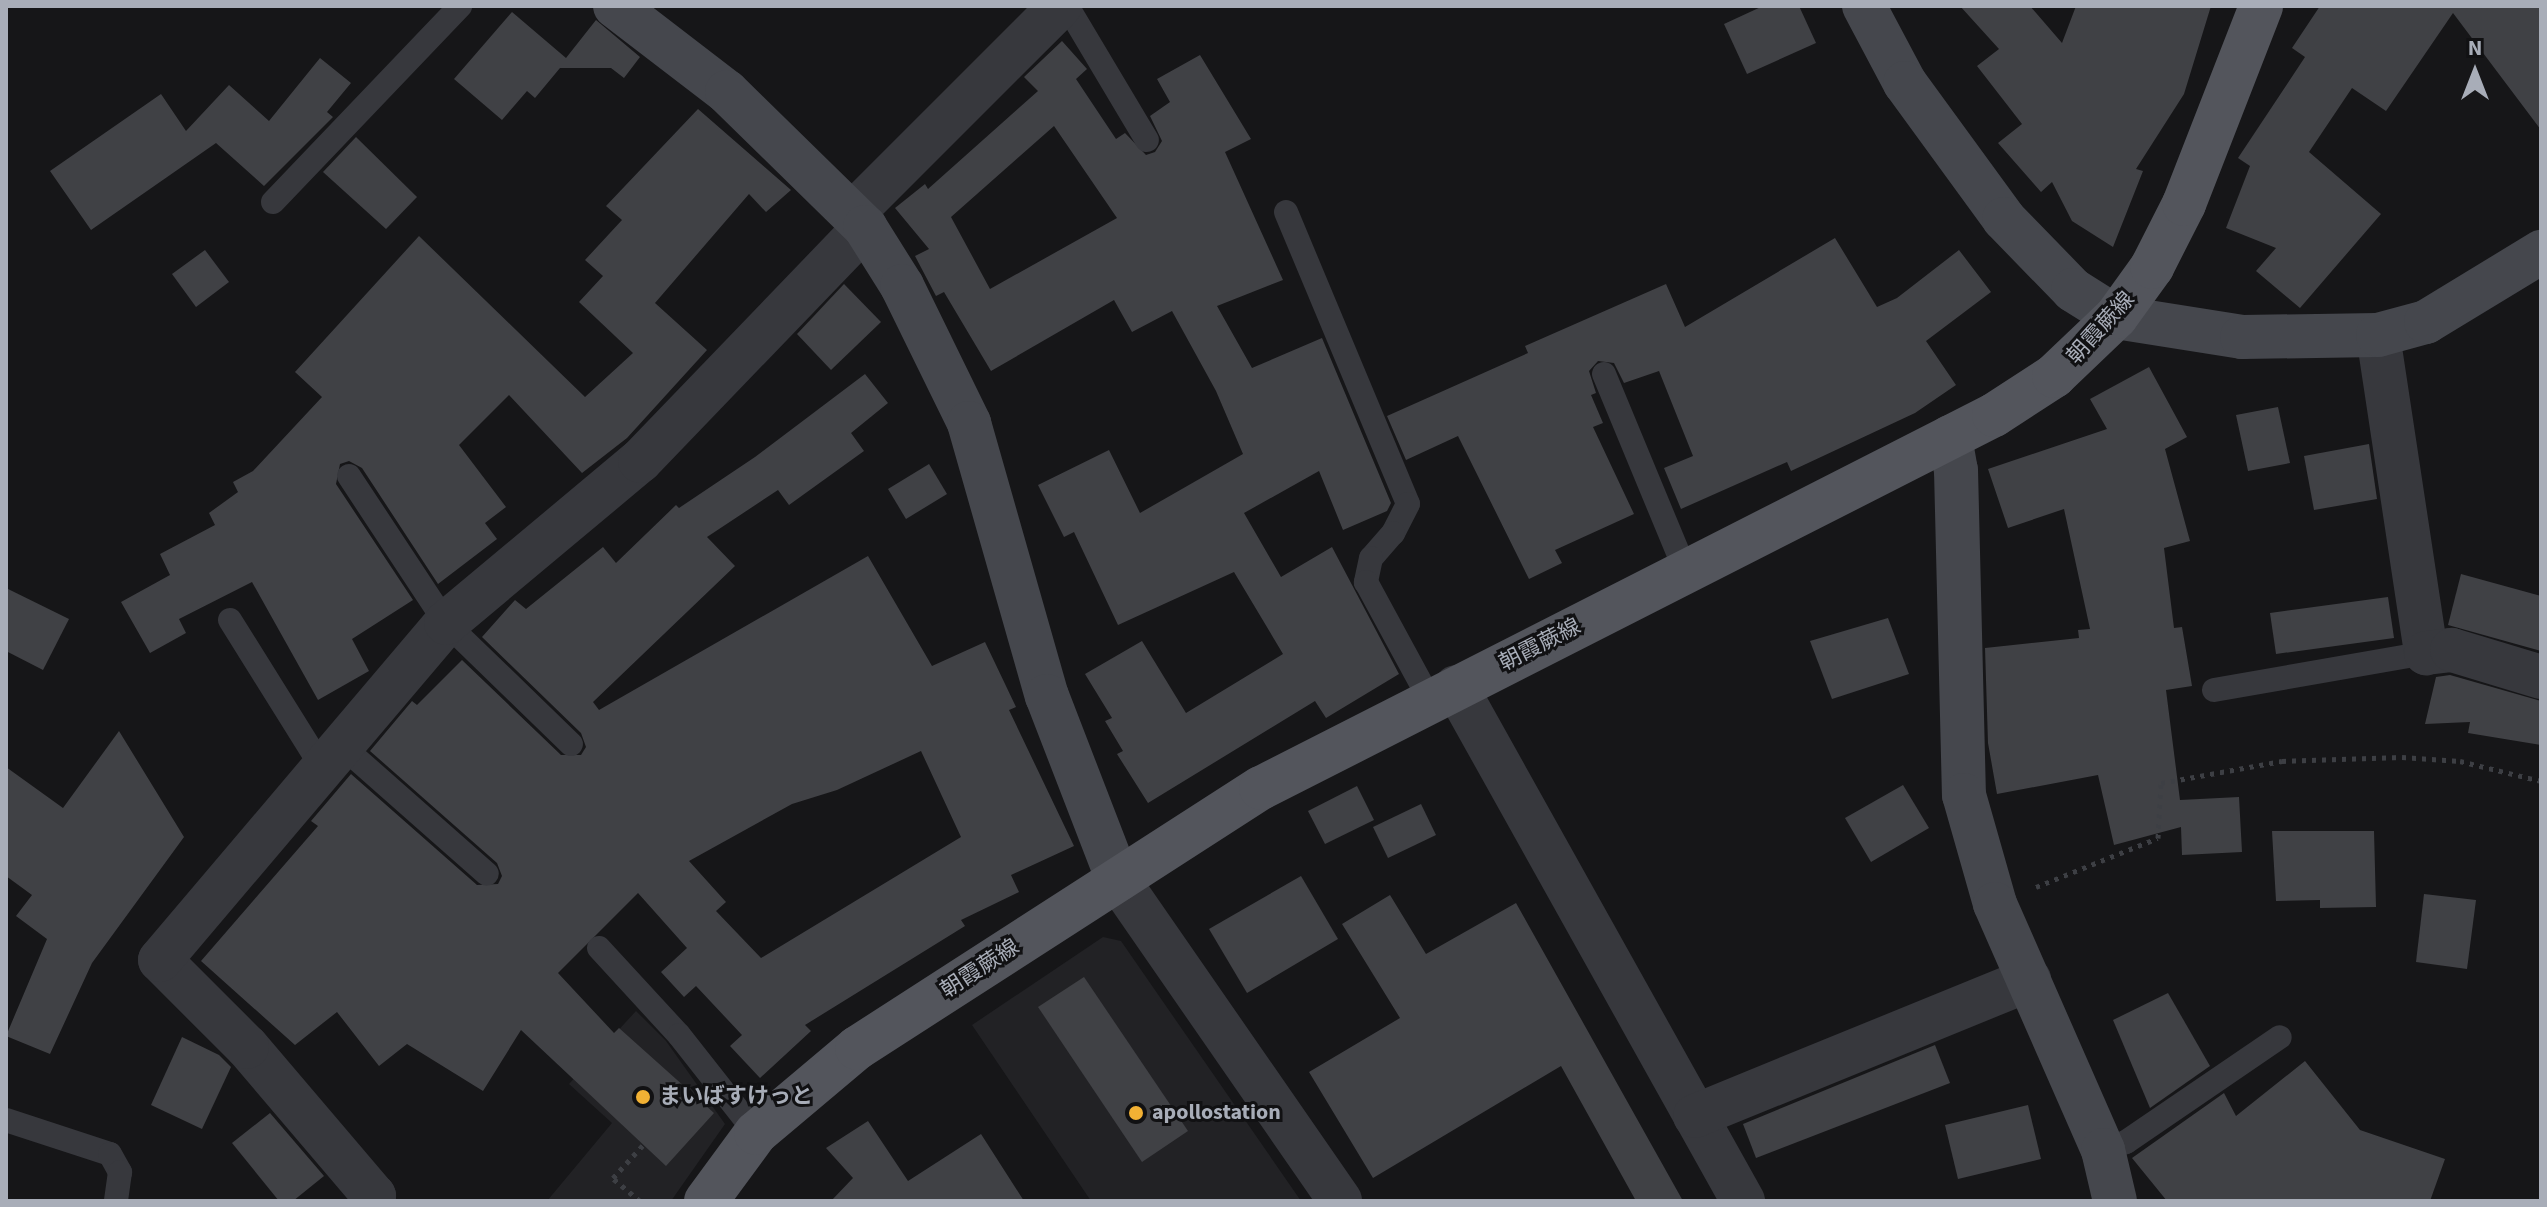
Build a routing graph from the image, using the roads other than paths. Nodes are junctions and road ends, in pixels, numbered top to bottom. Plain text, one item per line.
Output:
1 (460, 6) edge
2 (615, 6) edge
3 (1060, 6) edge
4 (1067, 6) edge
5 (1864, 6) edge
6 (2261, 6) edge
7 (1147, 140) dead end
8 (273, 202) dead end
9 (1286, 212) dead end
10 (859, 221) junction
11 (2541, 252) edge
12 (2116, 317) junction
13 (2378, 335) junction
14 (1604, 374) dead end
15 (1950, 437) junction
16 (349, 476) dead end
17 (1686, 572) junction
18 (230, 620) dead end
19 (446, 623) junction
20 (2426, 653) junction
21 (2541, 677) edge
22 (2214, 690) dead end
23 (1443, 694) junction
24 (571, 744) dead end
25 (332, 758) junction
26 (487, 874) dead end
27 (1118, 880) junction
28 (599, 948) dead end
29 (2029, 980) junction
30 (2280, 1037) dead end
31 (1695, 1116) junction
32 (6, 1120) edge
33 (756, 1133) junction
34 (2103, 1150) junction
35 (116, 1201) edge
36 (371, 1201) edge
37 (706, 1201) edge
38 (1340, 1201) edge
39 (1743, 1201) edge
40 (2115, 1201) edge

1 - 8 lane
2 - 10 street
3 - 10 street
4 - 7 lane
5 - 12 street
6 - 12 main road, 朝霞蕨線
9 - 23 lane
10 - 19 street
10 - 27 street
11 - 13 street
12 - 13 street
12 - 15 main road, 朝霞蕨線
13 - 20 street
14 - 17 lane
15 - 17 main road, 朝霞蕨線
15 - 29 street
16 - 19 lane
17 - 23 main road, 朝霞蕨線
18 - 25 lane
19 - 24 lane
19 - 25 street
20 - 21 street
20 - 22 lane
23 - 27 main road, 朝霞蕨線
23 - 31 street
25 - 26 lane
25 - 36 street
27 - 33 main road, 朝霞蕨線
27 - 38 street
28 - 33 lane
29 - 31 street
29 - 34 street
30 - 34 lane
31 - 39 street
32 - 35 lane
33 - 37 main road, 朝霞蕨線
34 - 40 street

